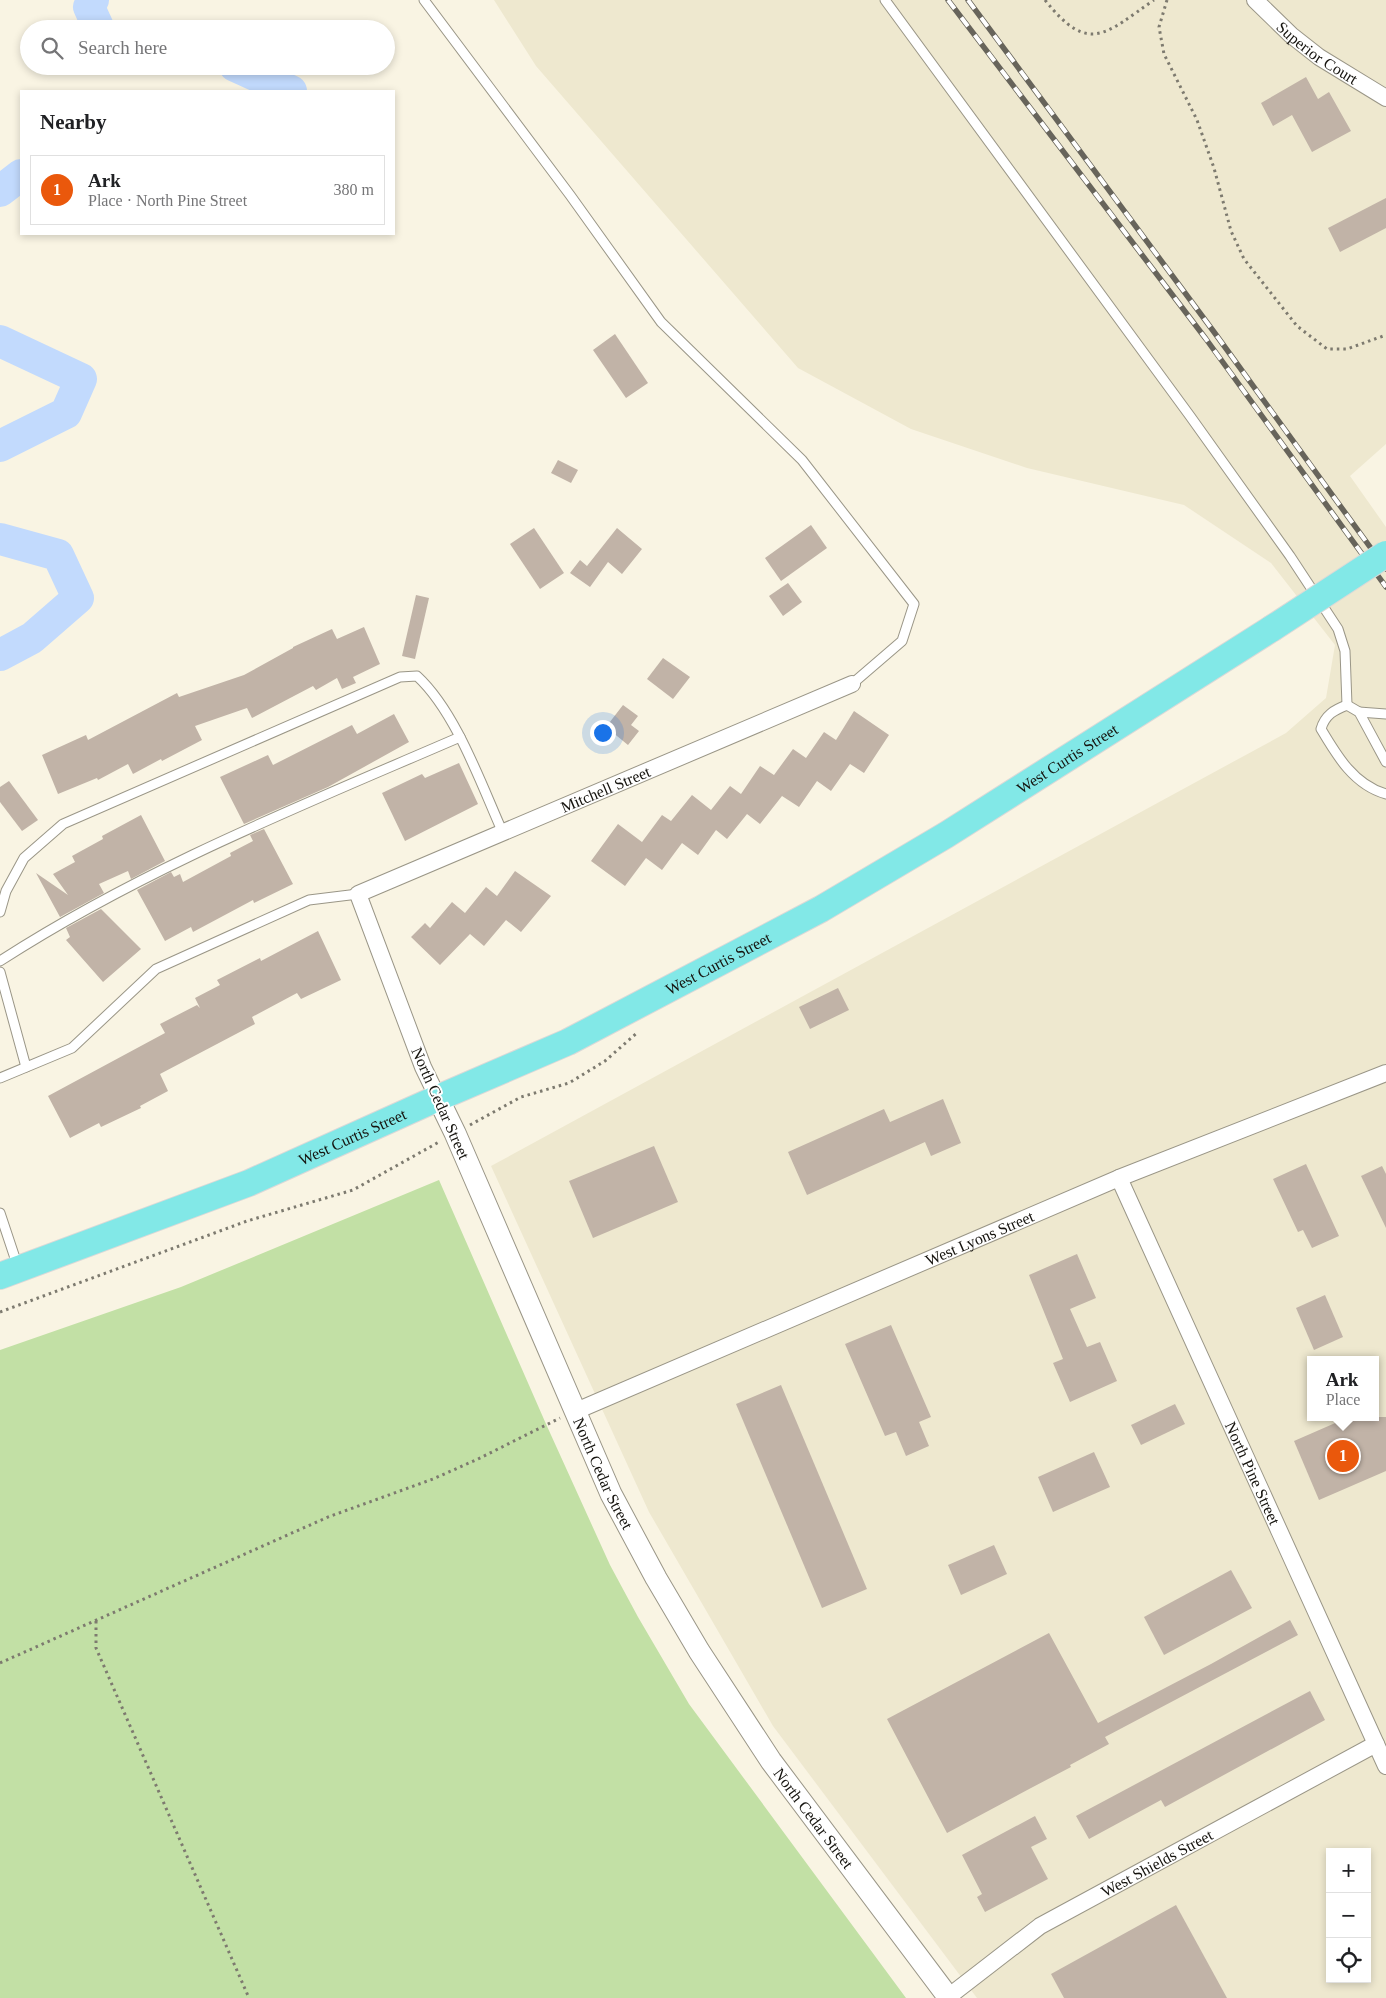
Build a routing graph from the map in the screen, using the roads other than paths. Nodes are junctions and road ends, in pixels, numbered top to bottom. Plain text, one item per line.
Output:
1 (424, 0) edge
2 (885, 0) edge
3 (1255, 0) edge
4 (1386, 98) edge
5 (1386, 554) edge
6 (852, 684) joint
7 (1347, 705) junction
8 (1359, 712) junction
9 (1386, 714) edge
10 (460, 737) junction
11 (1386, 762) edge
12 (1386, 794) edge
13 (503, 833) junction
14 (358, 894) junction
15 (0, 912) edge
16 (0, 961) edge
17 (0, 972) edge
18 (26, 1067) junction
19 (1386, 1073) edge
20 (0, 1078) edge
21 (438, 1098) junction
22 (1119, 1178) junction
23 (0, 1213) edge
24 (9, 1273) edge
25 (576, 1411) junction
26 (1376, 1744) junction
27 (1386, 1766) edge
28 (949, 1998) edge

1 - 6 lane
2 - 7 lane
3 - 4 street, Superior Court
5 - 21 main road, West Curtis Street, bridge
6 - 13 street, Mitchell Street
7 - 8 lane
7 - 12 lane
8 - 9 lane
8 - 11 lane
10 - 13 lane
10 - 15 lane
10 - 16 lane
13 - 14 street, Mitchell Street
14 - 18 lane
14 - 21 street, North Cedar Street
17 - 18 lane
18 - 20 lane
19 - 22 street, West Lyons Street
21 - 24 main road, West Curtis Street
21 - 25 street, North Cedar Street
22 - 25 street, West Lyons Street
22 - 26 street, North Pine Street
23 - 24 lane
25 - 28 street, North Cedar Street
26 - 27 street, North Pine Street
26 - 28 street, West Shields Street

